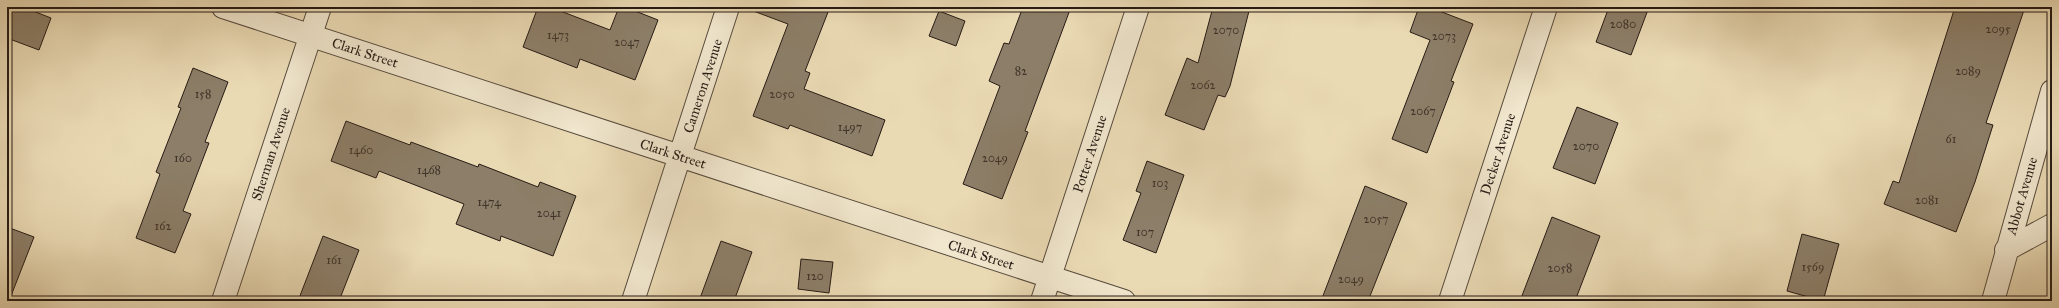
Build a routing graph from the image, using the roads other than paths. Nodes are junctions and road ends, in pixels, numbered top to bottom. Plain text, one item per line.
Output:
1 (223, 7) edge
2 (320, 7) edge
3 (728, 7) edge
4 (1138, 7) edge
5 (1546, 7) edge
6 (310, 36) junction
7 (2052, 92) edge
8 (680, 156) junction
9 (2052, 225) edge
10 (2006, 250) junction
11 (1050, 277) junction
12 (1998, 298) edge
13 (223, 301) edge
14 (632, 301) edge
15 (1042, 301) edge
16 (1124, 301) edge
17 (1450, 301) edge

1 - 6 street, Clark Street
2 - 6 street, Sherman Avenue
3 - 8 street, Cameron Avenue
4 - 11 street, Potter Avenue
5 - 17 street, Decker Avenue
6 - 8 street, Clark Street
6 - 13 street, Sherman Avenue
7 - 10 street, Abbot Avenue
8 - 11 street, Clark Street
8 - 14 street, Cameron Avenue
9 - 10 street
10 - 12 street, Abbot Avenue
11 - 15 street, Potter Avenue
11 - 16 street, Clark Street

